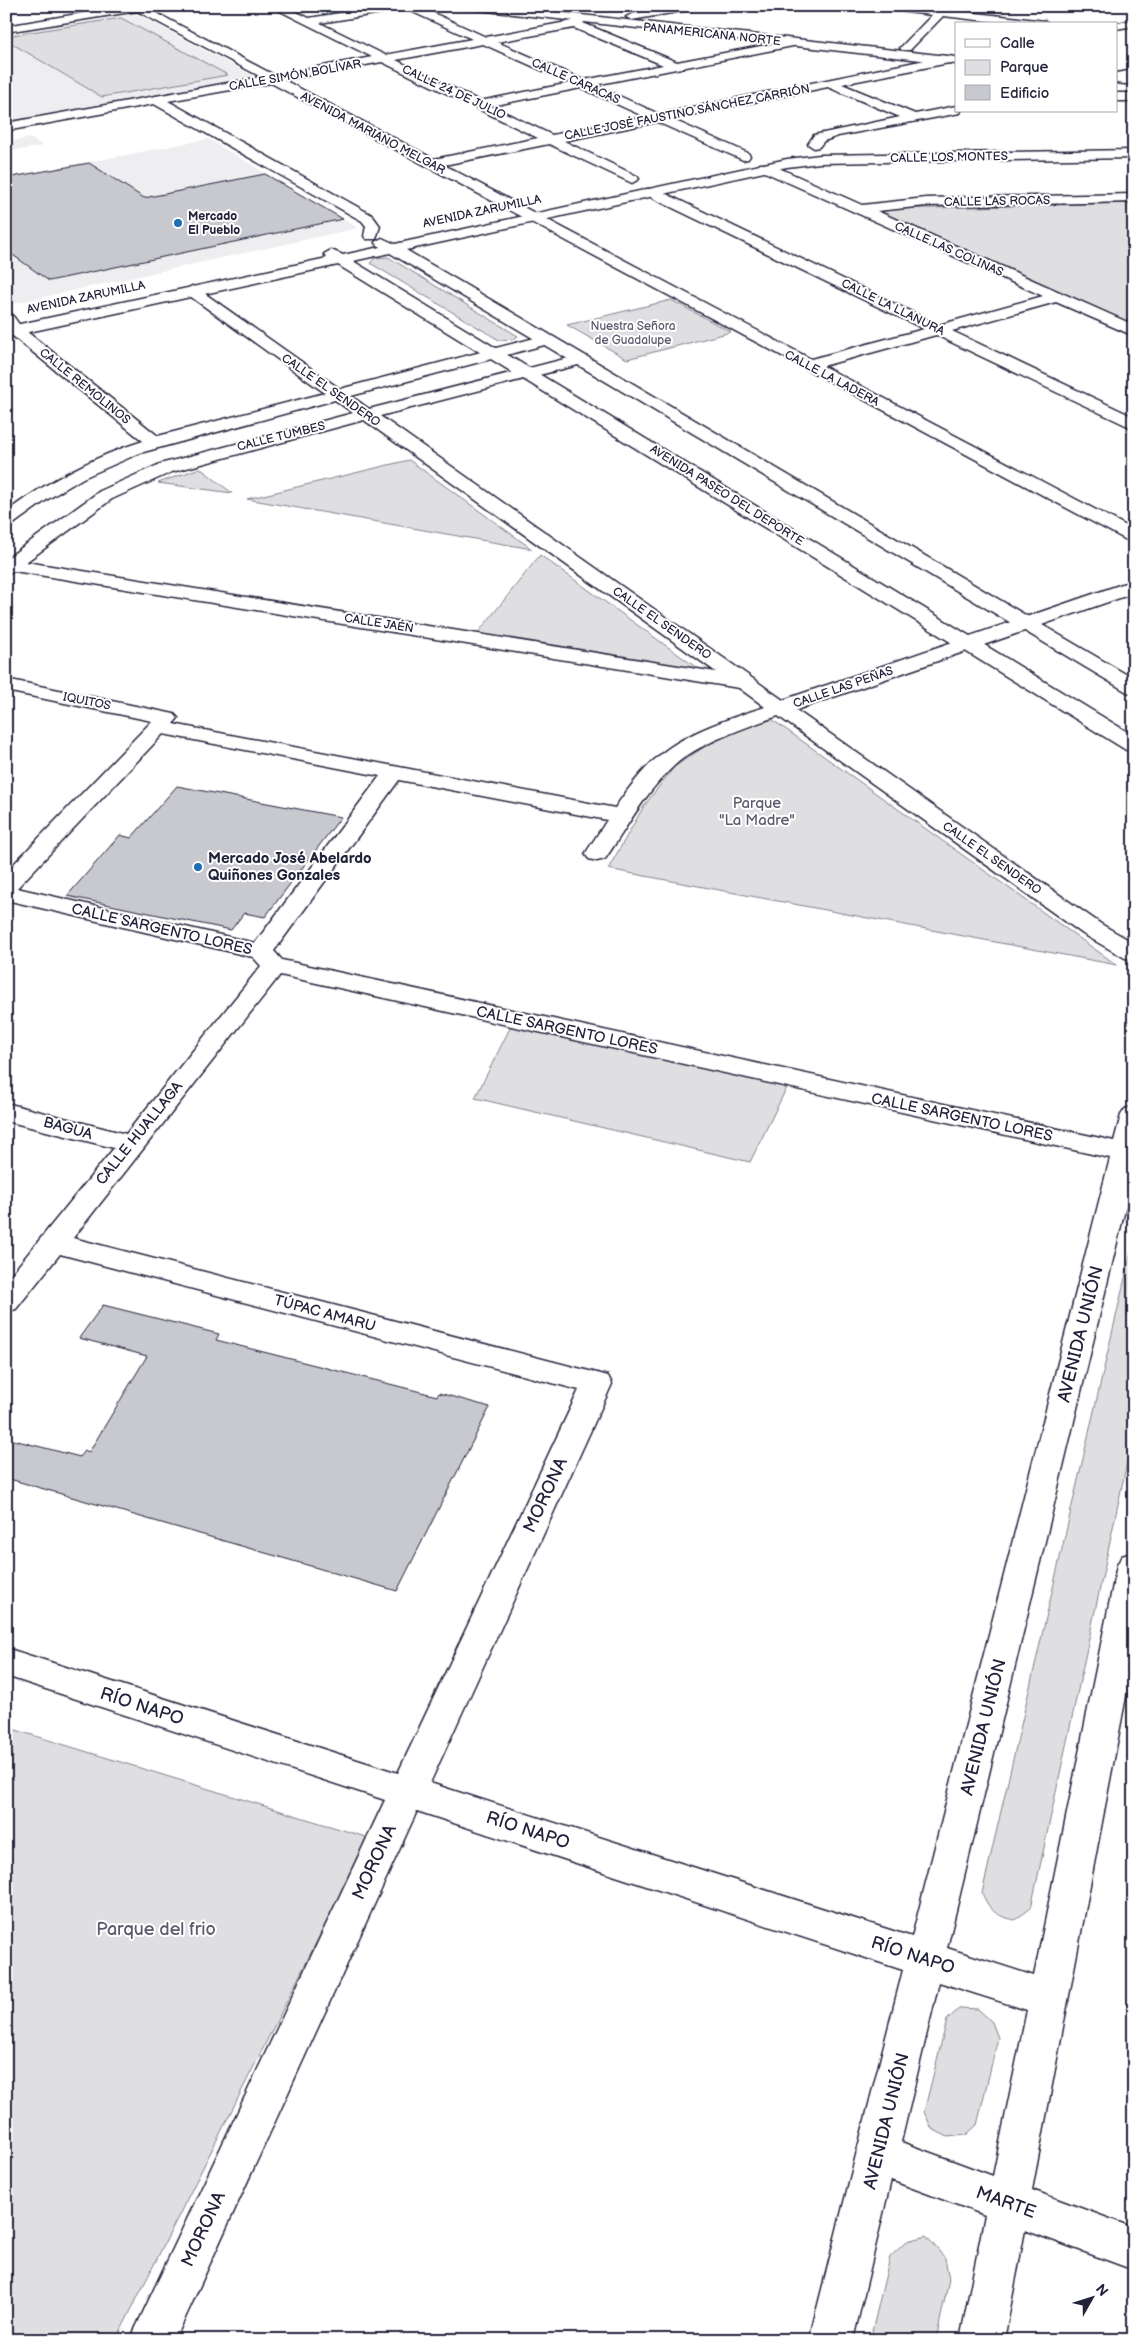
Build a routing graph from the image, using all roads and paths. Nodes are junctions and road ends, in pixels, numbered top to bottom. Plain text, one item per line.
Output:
1 (275, 6) edge
2 (407, 6) edge
3 (469, 6) edge
4 (531, 6) edge
5 (694, 6) edge
6 (881, 6) edge
7 (141, 7) edge
8 (944, 9) edge
9 (632, 18) junction
10 (308, 22) junction
11 (579, 22) junction
12 (1032, 22) edge
13 (1134, 23) edge
14 (1118, 26) edge
15 (6, 29) edge
16 (485, 40) junction
17 (793, 43) junction
18 (906, 48) junction
19 (955, 54) edge
20 (384, 59) junction
21 (950, 60) edge
22 (676, 66) junction
23 (1118, 70) edge
24 (1134, 73) edge
25 (1118, 77) edge
26 (1118, 78) edge
27 (272, 79) junction
28 (1134, 80) edge
29 (828, 83) junction
30 (582, 84) junction
31 (1118, 97) edge
32 (1134, 97) edge
33 (156, 100) junction
34 (480, 104) junction
35 (955, 110) edge
36 (657, 118) junction
37 (914, 118) junction
38 (6, 127) edge
39 (550, 139) junction
40 (854, 143) dead end
41 (814, 144) junction
42 (798, 146) dead end
43 (1134, 154) edge
44 (715, 162) dead end
45 (430, 164) junction
46 (765, 167) junction
47 (613, 183) dead end
48 (650, 192) junction
49 (1134, 198) edge
50 (526, 201) dead end
51 (507, 205) junction
52 (488, 210) dead end
53 (861, 210) junction
54 (530, 218) junction
55 (371, 236) junction
56 (354, 240) dead end
57 (391, 240) junction
58 (320, 247) dead end
59 (338, 251) junction
60 (192, 291) junction
61 (1058, 297) junction
62 (10, 321) edge
63 (939, 329) junction
64 (1134, 331) edge
65 (546, 340) junction
66 (495, 353) junction
67 (580, 360) junction
68 (808, 365) junction
69 (528, 373) junction
70 (338, 394) junction
71 (366, 415) junction
72 (1134, 424) edge
73 (155, 442) junction
74 (1134, 517) edge
75 (1097, 518) junction
76 (6, 521) edge
77 (1134, 538) edge
78 (8, 567) edge
79 (1134, 586) edge
80 (1025, 624) junction
81 (969, 643) junction
82 (747, 684) junction
83 (6, 685) edge
84 (1134, 688) edge
85 (782, 708) junction
86 (163, 722) junction
87 (1134, 745) edge
88 (394, 772) junction
89 (622, 816) junction
90 (597, 854) dead end
91 (6, 886) edge
92 (6, 893) edge
93 (1134, 953) edge
94 (267, 959) junction
95 (6, 1112) edge
96 (1134, 1114) edge
97 (130, 1144) junction
98 (1129, 1153) edge
99 (52, 1242) junction
100 (6, 1302) edge
101 (597, 1384) joint
102 (1134, 1565) edge
103 (6, 1662) edge
104 (407, 1791) junction
105 (926, 1959) junction
106 (1049, 1999) junction
107 (878, 2154) junction
108 (1010, 2203) junction
109 (1134, 2249) edge
110 (152, 2340) edge
111 (831, 2340) edge
112 (982, 2340) edge

1 - 10 main road, CALLE 24 DE JULIO
2 - 10 main road
2 - 16 main road, CALLE CARACAS
3 - 11 main road, PANAMERICANA NORTE
4 - 9 main road, PANAMERICANA NORTE
5 - 9 main road
6 - 8 main road
7 - 15 main road
7 - 27 main road, AVENIDA MARIANO MELGAR
8 - 12 main road
8 - 18 main road
9 - 18 main road, PANAMERICANA NORTE
10 - 20 main road, CALLE 24 DE JULIO
11 - 16 main road, CALLE SIMÓN BOLÍVAR
11 - 17 main road, PANAMERICANA NORTE
11 - 22 main road
13 - 14 main road
16 - 20 main road, CALLE SIMÓN BOLÍVAR
16 - 30 main road, CALLE CARACAS
17 - 21 main road, PANAMERICANA NORTE
17 - 22 main road
18 - 19 main road, PANAMERICANA NORTE
20 - 27 main road, CALLE SIMÓN BOLÍVAR
20 - 34 main road, CALLE 24 DE JULIO
21 - 29 main road, CALLE JOSÉ FAUSTINO SÁNCHEZ CARRIÓN
22 - 30 main road
23 - 24 main road
24 - 25 main road
26 - 28 main road
27 - 33 main road, CALLE SIMÓN BOLÍVAR
27 - 45 main road, AVENIDA MARIANO MELGAR
29 - 36 main road, CALLE JOSÉ FAUSTINO SÁNCHEZ CARRIÓN
29 - 37 main road
30 - 34 main road
30 - 36 main road, CALLE CARACAS
31 - 32 main road
33 - 38 main road, CALLE SIMÓN BOLÍVAR
33 - 55 main road
34 - 39 main road, CALLE 24 DE JULIO
35 - 37 main road
36 - 39 main road, CALLE JOSÉ FAUSTINO SÁNCHEZ CARRIÓN
36 - 44 main road, CALLE CARACAS
37 - 41 main road
39 - 45 main road, CALLE JOSÉ FAUSTINO SÁNCHEZ CARRIÓN
39 - 47 main road, CALLE 24 DE JULIO
40 - 41 main road
41 - 42 main road
43 - 46 main road, CALLE LOS MONTES
45 - 51 main road, AVENIDA MARIANO MELGAR
46 - 48 main road, AVENIDA ZARUMILLA
46 - 53 main road, CALLE LAS COLINAS
48 - 54 main road, AVENIDA ZARUMILLA
48 - 63 main road, CALLE LA LLANURA
49 - 53 main road, CALLE LAS ROCAS
50 - 51 main road, AVENIDA ZARUMILLA
51 - 52 main road, AVENIDA ZARUMILLA
51 - 54 main road, AVENIDA MARIANO MELGAR
53 - 61 main road, CALLE LAS COLINAS
54 - 57 main road, AVENIDA ZARUMILLA
54 - 68 main road, CALLE LA LADERA
55 - 56 main road
55 - 57 main road
57 - 59 main road, AVENIDA ZARUMILLA
57 - 65 main road
58 - 59 main road, AVENIDA PASEO DEL DEPORTE
59 - 60 main road, AVENIDA ZARUMILLA
59 - 66 main road, AVENIDA PASEO DEL DEPORTE
60 - 62 main road, AVENIDA ZARUMILLA
60 - 70 main road, CALLE EL SENDERO
61 - 63 main road
61 - 64 main road, CALLE LAS COLINAS
62 - 73 main road, CALLE REMOLINOS
63 - 68 main road
63 - 72 main road, CALLE LA LLANURA
65 - 66 main road, CALLE TUMBES
65 - 67 main road
66 - 69 main road, AVENIDA PASEO DEL DEPORTE
66 - 70 main road, CALLE TUMBES
67 - 69 main road, CALLE TUMBES
67 - 80 main road
68 - 75 main road, CALLE LA LADERA
69 - 71 main road, CALLE TUMBES
69 - 81 main road, AVENIDA PASEO DEL DEPORTE
70 - 71 main road, CALLE EL SENDERO
70 - 73 main road, CALLE TUMBES
71 - 78 main road, CALLE TUMBES
71 - 82 main road, CALLE EL SENDERO
73 - 76 main road, CALLE TUMBES
74 - 75 main road
75 - 77 main road, CALLE LA LADERA
78 - 82 main road, CALLE JAÉN
79 - 80 main road, CALLE LAS PEÑAS
80 - 81 main road, CALLE LAS PEÑAS
80 - 84 main road
81 - 85 main road, CALLE LAS PEÑAS
81 - 87 main road, AVENIDA PASEO DEL DEPORTE
82 - 85 main road, CALLE EL SENDERO
83 - 86 main road, IQUITOS
85 - 89 main road, CALLE LAS PEÑAS
85 - 93 main road, CALLE EL SENDERO
86 - 88 main road, IQUITOS
86 - 91 main road
88 - 89 main road, IQUITOS
88 - 94 main road, CALLE HUALLAGA
89 - 90 main road, CALLE LAS PEÑAS
92 - 94 main road, CALLE SARGENTO LORES
94 - 97 main road, CALLE HUALLAGA
94 - 98 main road, CALLE SARGENTO LORES
95 - 97 main road, BAGUA
96 - 98 main road, AVENIDA UNIÓN
97 - 99 main road, CALLE HUALLAGA
98 - 105 main road, AVENIDA UNIÓN
99 - 100 main road, CALLE HUALLAGA
99 - 101 main road, TÚPAC AMARU
101 - 104 main road, MORONA
102 - 106 main road
103 - 104 main road, RÍO NAPO
104 - 105 main road, RÍO NAPO
104 - 110 main road, MORONA
105 - 106 main road, RÍO NAPO
105 - 107 main road, AVENIDA UNIÓN
106 - 108 main road
107 - 108 main road, MARTE
107 - 111 main road, AVENIDA UNIÓN
108 - 109 main road, MARTE
108 - 112 main road

